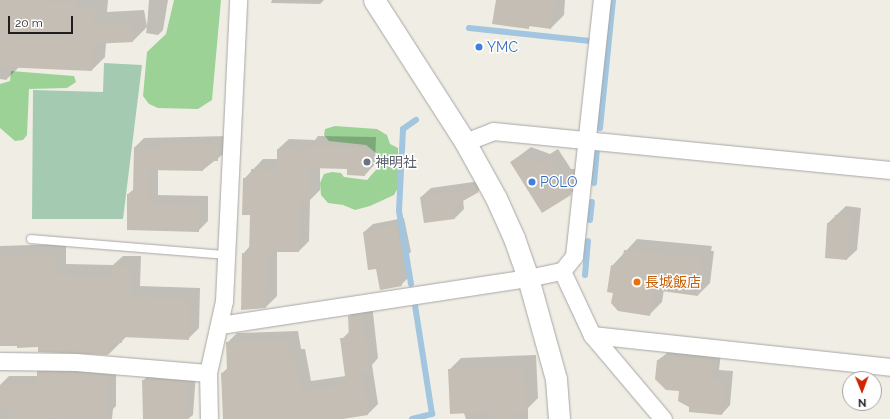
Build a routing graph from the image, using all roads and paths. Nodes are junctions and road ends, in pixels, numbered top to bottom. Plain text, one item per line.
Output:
1 (238, 0) edge
2 (374, 0) edge
3 (602, 0) edge
4 (587, 140) junction
5 (465, 142) junction
6 (890, 170) edge
7 (31, 239) dead end
8 (226, 255) junction
9 (562, 271) junction
10 (528, 278) junction
11 (220, 325) junction
12 (592, 335) junction
13 (0, 361) edge
14 (890, 367) edge
15 (208, 373) junction
16 (209, 419) edge
17 (559, 419) edge
18 (663, 419) edge

1 - 8 street
2 - 5 street
3 - 4 street
4 - 5 street
4 - 6 street
4 - 9 street
5 - 10 street
7 - 8 lane
8 - 11 street
9 - 10 street
9 - 12 street
10 - 11 street
10 - 17 street
11 - 15 street
12 - 14 street
12 - 18 street
13 - 15 street
15 - 16 street

